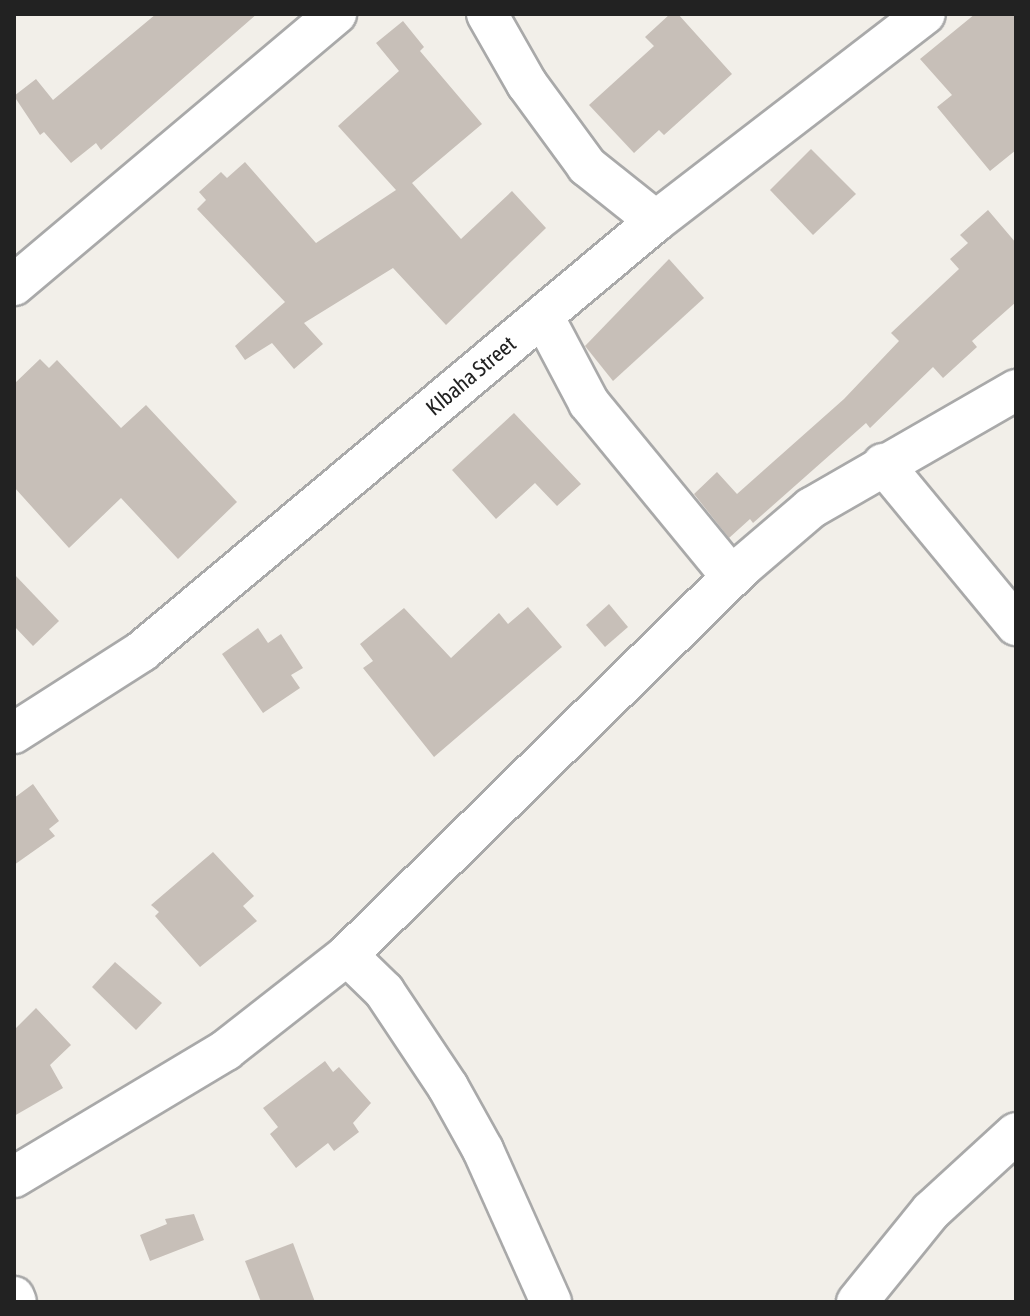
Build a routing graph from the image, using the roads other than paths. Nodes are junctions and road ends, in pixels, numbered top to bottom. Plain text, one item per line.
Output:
1 (336, 14) edge
2 (487, 14) edge
3 (925, 14) edge
4 (656, 221) junction
5 (14, 285) edge
6 (543, 316) junction
7 (1016, 390) edge
8 (883, 464) junction
9 (732, 577) junction
10 (1016, 625) edge
11 (14, 733) edge
12 (347, 955) junction
13 (1016, 1133) edge
14 (14, 1177) edge
15 (551, 1302) edge
16 (857, 1302) edge

1 - 5 street
2 - 4 street
3 - 4 street, KIbaha Street
4 - 6 street, KIbaha Street
6 - 9 street
6 - 11 street, KIbaha Street
7 - 8 street
8 - 9 street
8 - 10 street
9 - 12 street
12 - 14 street
12 - 15 street
13 - 16 street

